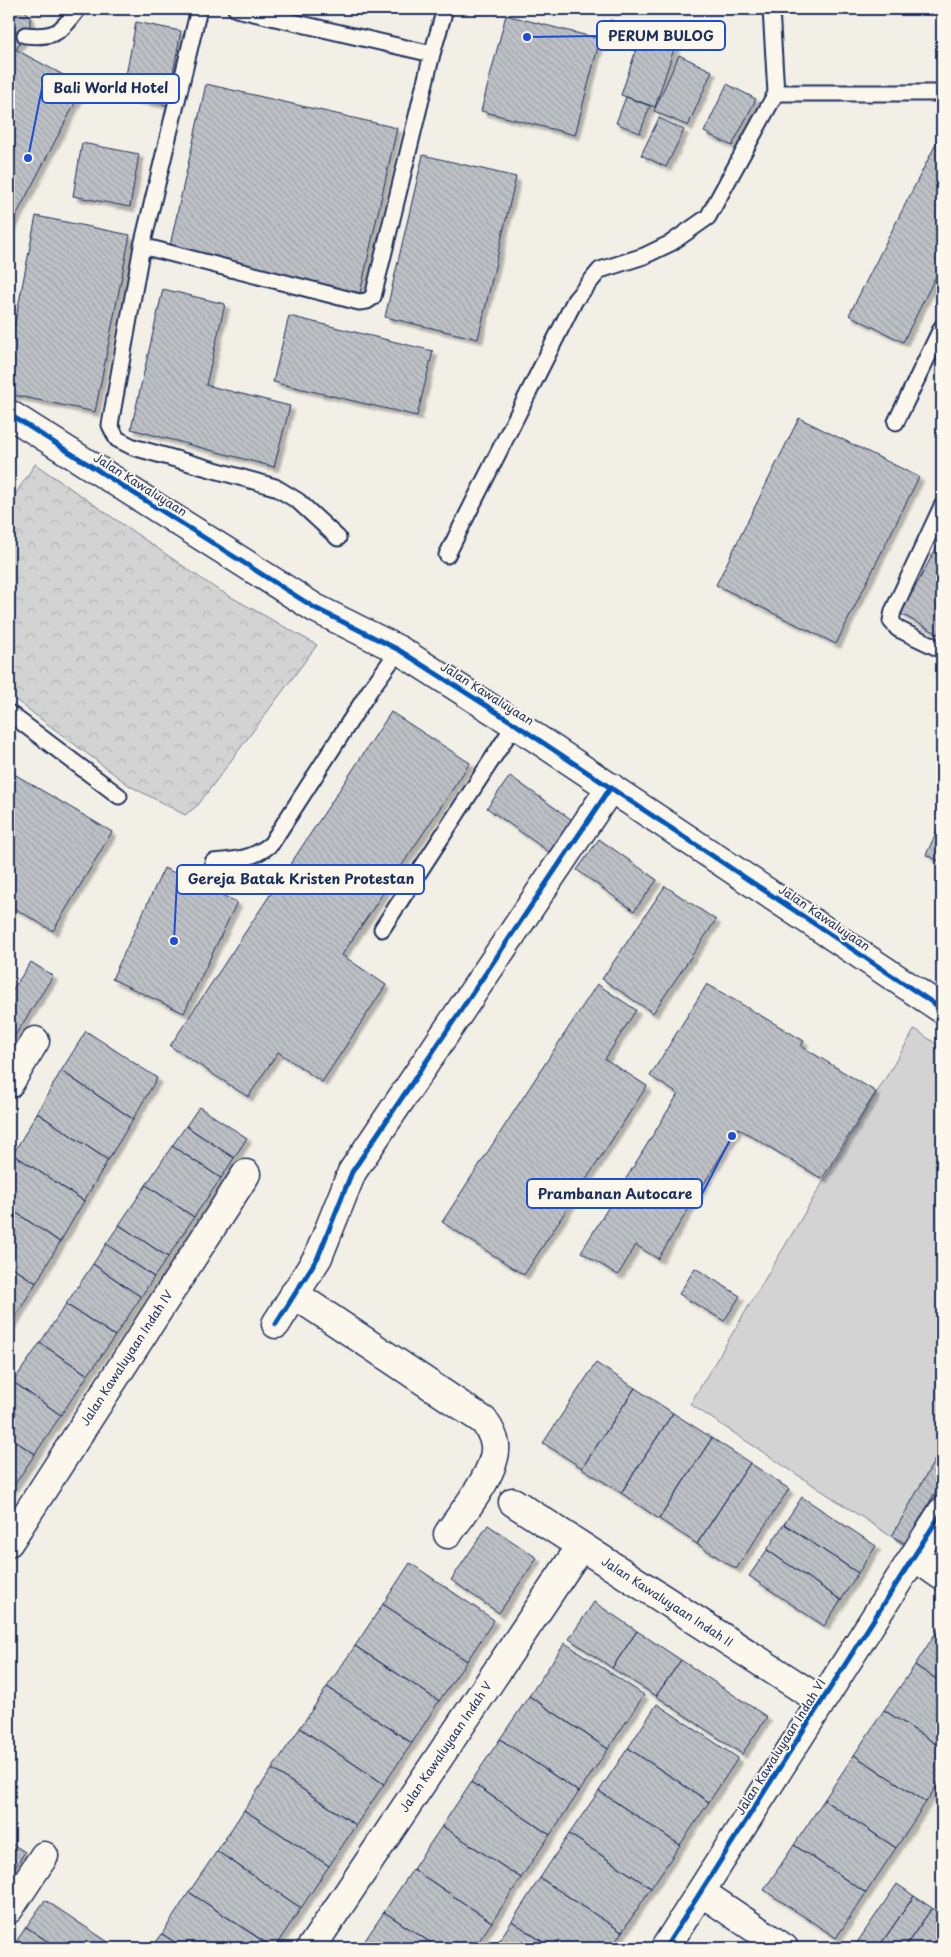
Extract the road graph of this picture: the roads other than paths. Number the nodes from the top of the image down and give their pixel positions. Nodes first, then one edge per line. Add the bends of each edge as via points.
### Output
1 (78, 9) edge
2 (199, 9) edge
3 (236, 9) edge
4 (445, 9) edge
5 (771, 9) edge
6 (25, 35) dead end
7 (432, 54) junction
8 (776, 93) junction
9 (942, 93) edge
10 (142, 246) junction
11 (942, 327) edge
12 (9, 414) edge
13 (896, 422) dead end
14 (942, 506) edge
15 (338, 538) dead end
16 (447, 555) dead end
17 (399, 650) junction
18 (942, 650) edge
19 (9, 713) edge
20 (515, 724) junction
21 (611, 787) junction
22 (118, 796) dead end
23 (213, 862) dead end
24 (382, 929) dead end
25 (942, 1009) edge
26 (35, 1041) dead end
27 (9, 1084) edge
28 (246, 1174) dead end
29 (294, 1294) junction
30 (276, 1324) dead end
31 (514, 1502) dead end
32 (942, 1512) edge
33 (448, 1534) dead end
34 (9, 1542) edge
35 (581, 1546) junction
36 (915, 1557) junction
37 (942, 1576) edge
38 (821, 1701) junction
39 (44, 1856) dead end
40 (701, 1892) junction
41 (9, 1909) edge
42 (311, 1948) edge
43 (665, 1948) edge
44 (784, 1948) edge

1 - 6 lane via 65,26 46,37
2 - 10 lane
3 - 7 lane
4 - 7 lane
5 - 8 lane
7 - 10 lane via 374,297 358,302
8 - 9 lane
8 - 16 lane via 708,217 671,243 644,256 600,270 575,300
10 - 15 lane via 110,425 117,438 132,447 275,486 298,500
11 - 13 lane
12 - 17 street, Jalan Kawaluyaan via 315,608
14 - 18 lane via 891,621 898,629
17 - 20 street, Jalan Kawaluyaan
17 - 23 lane via 271,844 246,859
19 - 22 lane
20 - 21 street, Jalan Kawaluyaan
20 - 24 lane
21 - 25 street, Jalan Kawaluyaan
21 - 29 street via 352,1172 318,1257
26 - 27 street
28 - 34 street, Jalan Kawaluyaan Indah IV
29 - 30 street
29 - 33 street via 484,1421 495,1445 492,1465
31 - 35 street, Jalan Kawaluyaan Indah II
32 - 36 street, Jalan Kawaluyaan Indah VI
35 - 38 street, Jalan Kawaluyaan Indah II
35 - 42 street, Jalan Kawaluyaan Indah V
36 - 37 street
36 - 38 street, Jalan Kawaluyaan Indah VI
38 - 40 street, Jalan Kawaluyaan Indah VI
39 - 41 street
40 - 43 street, Jalan Kawaluyaan Indah VI
40 - 44 street

